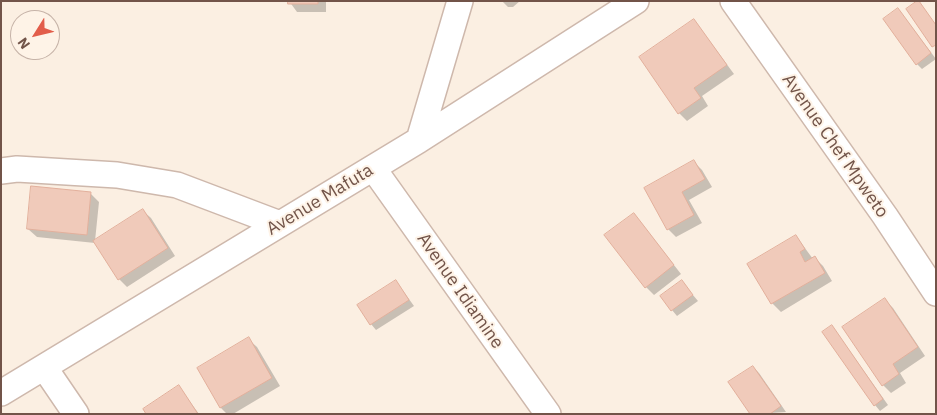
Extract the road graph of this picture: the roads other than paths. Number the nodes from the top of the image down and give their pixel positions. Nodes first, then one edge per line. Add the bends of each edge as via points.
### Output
1 (460, 1) edge
2 (636, 1) edge
3 (733, 1) edge
4 (419, 140) junction
5 (373, 168) junction
6 (1, 171) edge
7 (280, 224) junction
8 (936, 293) edge
9 (44, 367) junction
10 (1, 393) edge
11 (76, 414) edge
12 (548, 414) edge

1 - 4 street
2 - 4 street, Avenue Mafuta
3 - 8 street, Avenue Chef Mpweto
4 - 5 street, Avenue Mafuta
5 - 7 street, Avenue Mafuta
5 - 12 street, Avenue Idiamine
6 - 7 street via 17,169 117,175 177,185
7 - 9 street, Avenue Mafuta
9 - 10 street, Avenue Mafuta
9 - 11 street

